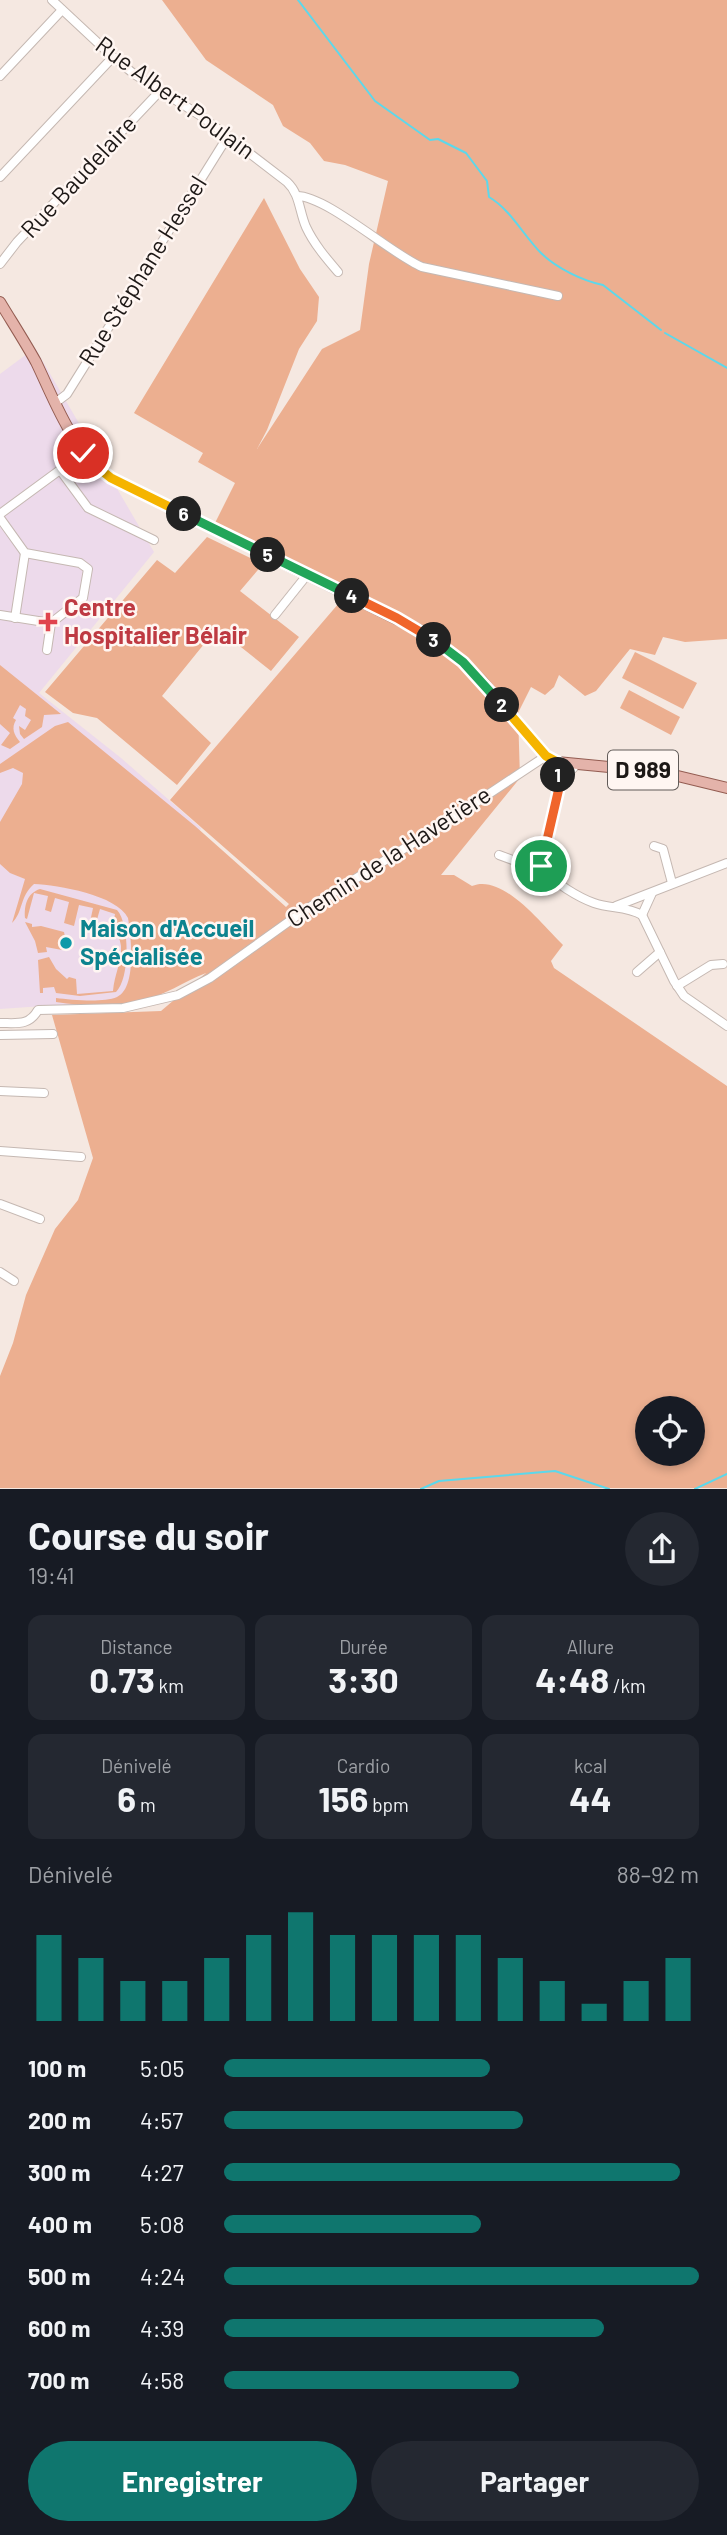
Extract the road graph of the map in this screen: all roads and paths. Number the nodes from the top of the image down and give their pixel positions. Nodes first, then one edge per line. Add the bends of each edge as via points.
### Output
1 (52, 0) edge
2 (62, 10) junction
3 (113, 57) junction
4 (0, 76) edge
5 (160, 91) junction
6 (228, 136) junction
7 (0, 177) edge
8 (297, 196) junction
9 (0, 264) edge
10 (338, 272) dead end
11 (558, 296) dead end
12 (0, 302) edge
13 (55, 403) junction
14 (83, 453) junction
15 (60, 470) junction
16 (0, 516) edge
17 (154, 540) dead end
18 (26, 553) junction
19 (307, 575) junction
20 (0, 615) edge
21 (275, 615) dead end
22 (15, 618) junction
23 (51, 623) junction
24 (47, 650) dead end
25 (546, 756) junction
26 (557, 762) junction
27 (577, 764) junction
28 (559, 788) junction
29 (727, 788) edge
30 (654, 846) dead end
31 (499, 855) dead end
32 (727, 863) edge
33 (541, 866) junction
34 (672, 883) junction
35 (652, 893) junction
36 (614, 907) junction
37 (642, 915) junction
38 (660, 952) junction
39 (723, 964) dead end
40 (637, 972) dead end
41 (677, 986) junction
42 (0, 1023) edge
43 (727, 1026) edge
44 (53, 1034) dead end
45 (0, 1035) edge
46 (0, 1091) edge
47 (44, 1093) dead end
48 (0, 1151) edge
49 (81, 1157) dead end
50 (0, 1204) edge
51 (40, 1219) dead end
52 (0, 1272) edge
53 (14, 1281) dead end

1 - 2 street, Rue Albert Poulain
2 - 3 street, Rue Albert Poulain
2 - 4 street
3 - 5 street, Rue Albert Poulain
3 - 7 street
5 - 6 street, Rue Albert Poulain
5 - 9 street, Rue Baudelaire
6 - 8 street, Rue Albert Poulain via 288,182
6 - 13 street, Rue Stéphane Hessel via 68,394
8 - 10 street via 311,238
8 - 11 street via 320,203 422,267
12 - 13 main road, D 989
13 - 14 main road, D 989
14 - 15 street
14 - 19 main road, D 989 via 111,478
15 - 16 street
15 - 17 street via 88,508
16 - 18 street
18 - 22 street
18 - 23 street via 80,563 88,569 83,598
19 - 21 street
19 - 25 main road, D 989 via 433,639 481,680
20 - 22 street
22 - 23 street
23 - 24 street
25 - 26 main road, D 989
25 - 42 street, Chemin de la Havetière via 178,995 123,1007 38,1010 33,1020 25,1023
26 - 27 main road, D 989
26 - 28 street
27 - 28 street
27 - 29 main road, D 989 via 662,772
28 - 33 street
30 - 34 street via 663,849
31 - 33 street
32 - 34 street
33 - 36 street via 551,878 594,903
34 - 35 street
35 - 36 street
35 - 37 street
36 - 37 street
37 - 38 street
38 - 40 street
38 - 41 street
39 - 41 street via 711,965
41 - 43 street
44 - 45 street
46 - 47 street
48 - 49 street
50 - 51 street
52 - 53 street

